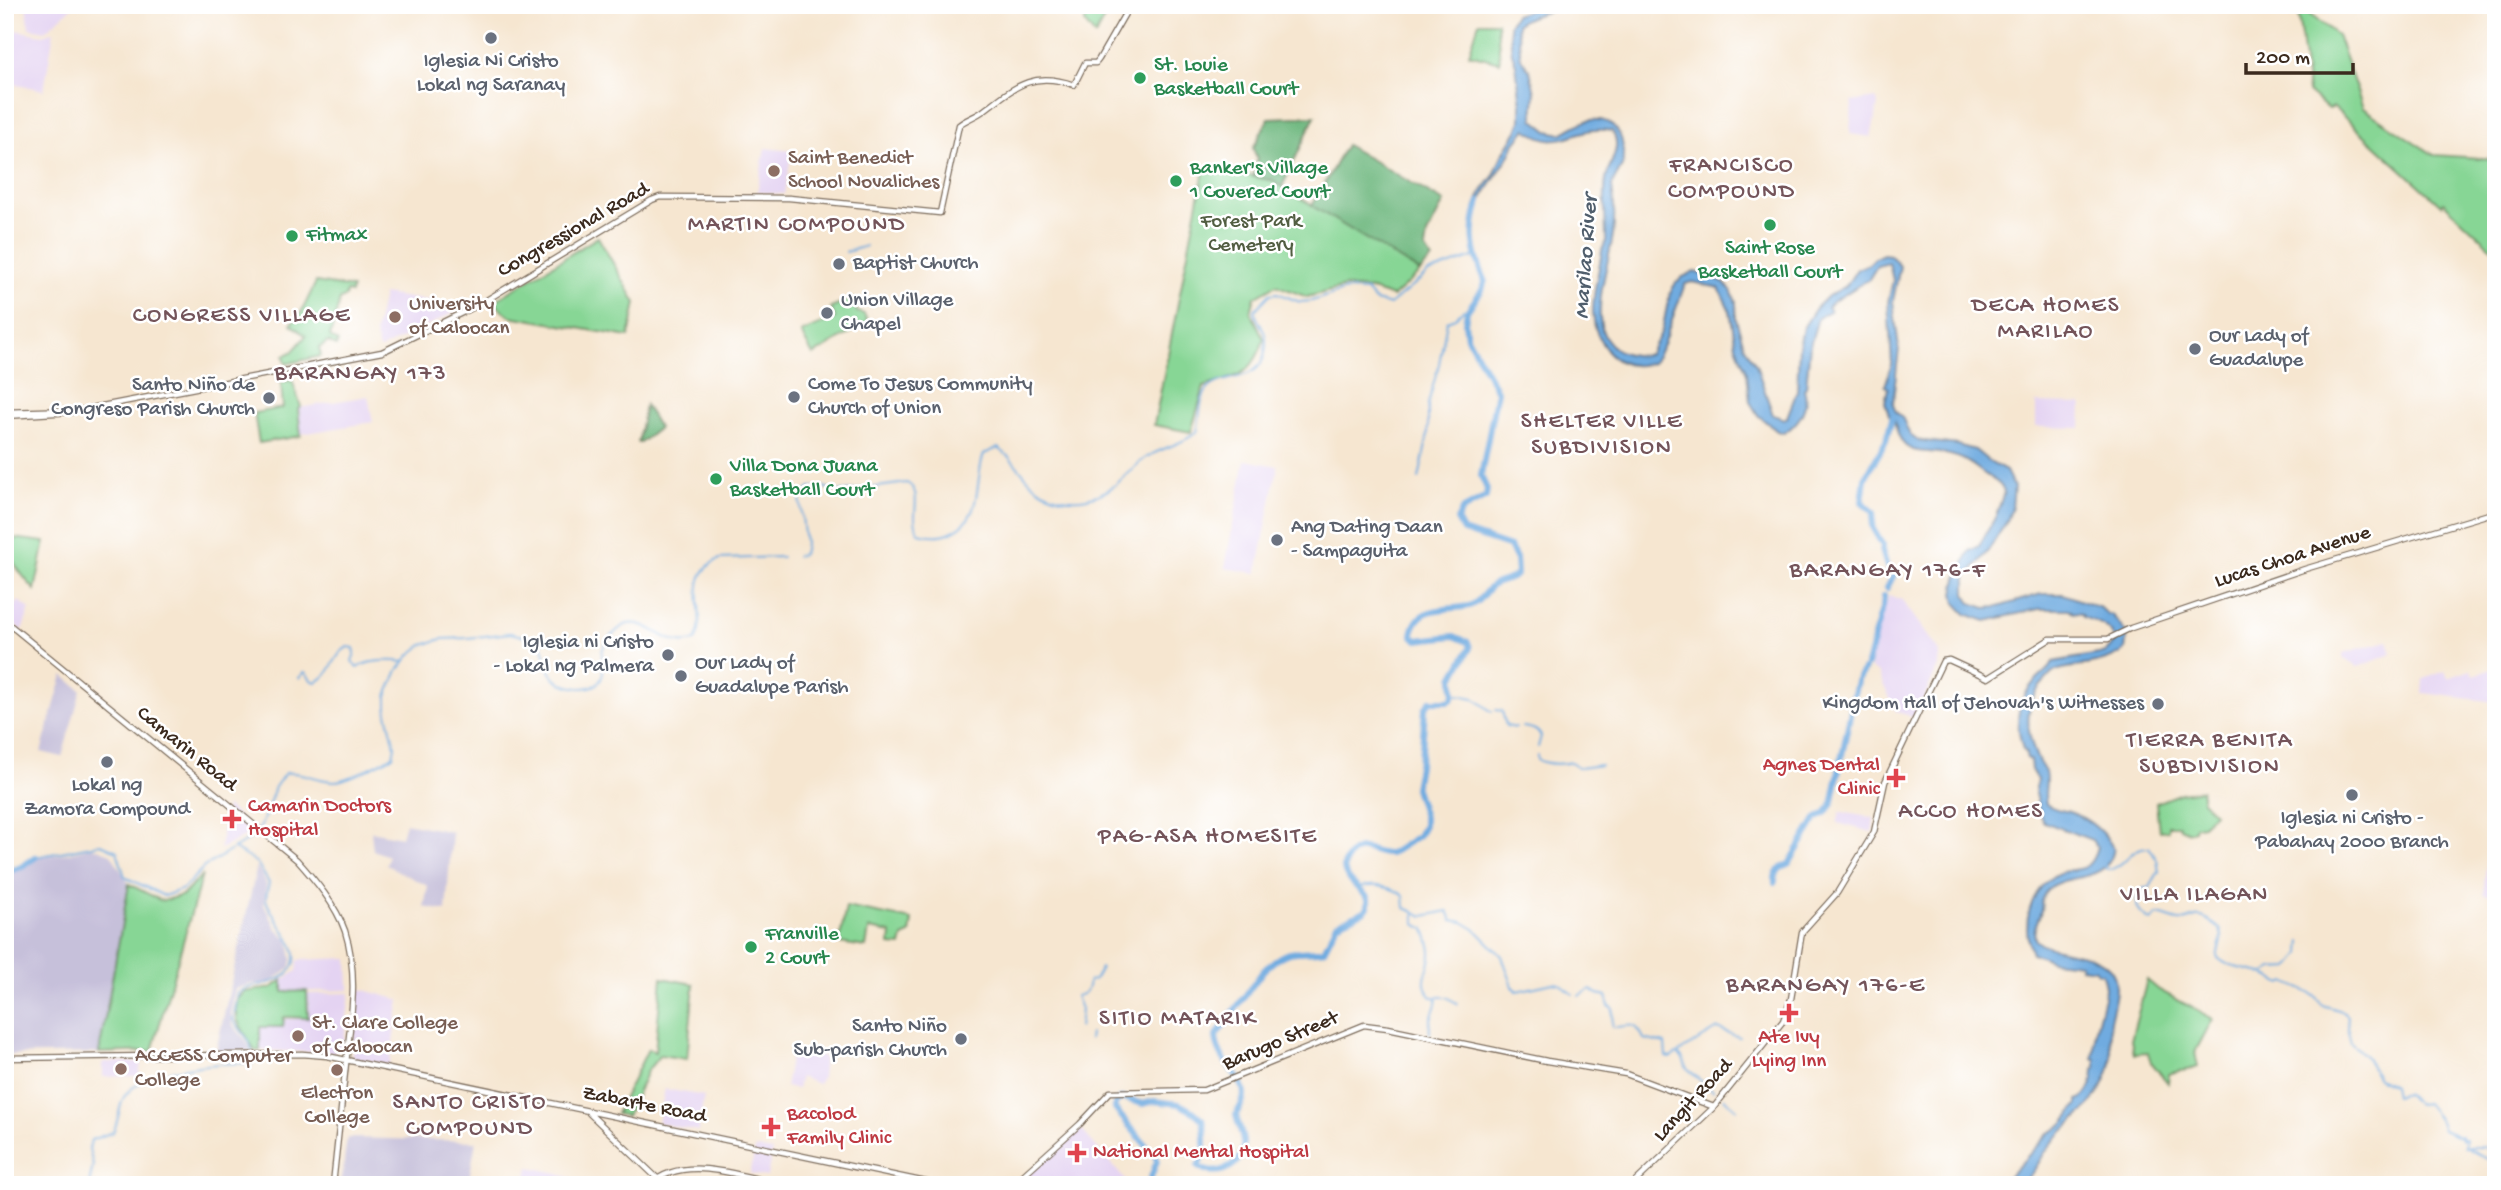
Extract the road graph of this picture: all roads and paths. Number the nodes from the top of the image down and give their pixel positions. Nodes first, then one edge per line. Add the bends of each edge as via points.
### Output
1 (1130, 5) edge
2 (5, 414) edge
3 (2496, 512) edge
4 (5, 621) edge
5 (1945, 660) joint
6 (5, 1058) edge
7 (347, 1060) junction
8 (1714, 1108) junction
9 (589, 1113) junction
10 (657, 1178) junction
11 (333, 1185) edge
12 (650, 1185) edge
13 (783, 1185) edge
14 (940, 1185) edge
15 (1012, 1185) edge
16 (1632, 1185) edge

1 - 2 main road, Congressional Road via 1099,59 1085,63 1073,85 1051,80 1021,85 959,125 940,213 789,198 660,197 480,304 382,352 75,410
3 - 5 main road, Lucas Choa Avenue via 2305,569 2113,637 2050,639 1988,678
4 - 7 main road, Camarin Road via 304,868 337,914 351,954 354,1011
5 - 8 main road, Langit Road via 1885,782 1874,832 1837,894 1802,932 1783,1021
6 - 7 main road, Zabarte Road via 302,1054
7 - 9 main road, Zabarte Road
7 - 11 main road, Camarin Road
8 - 15 main road, Barugo Street via 1626,1074 1364,1025 1202,1090 1110,1092
8 - 16 main road, Langit Road
9 - 10 main road
9 - 14 main road, Zabarte Road
10 - 12 main road
10 - 13 main road via 681,1168 701,1168

